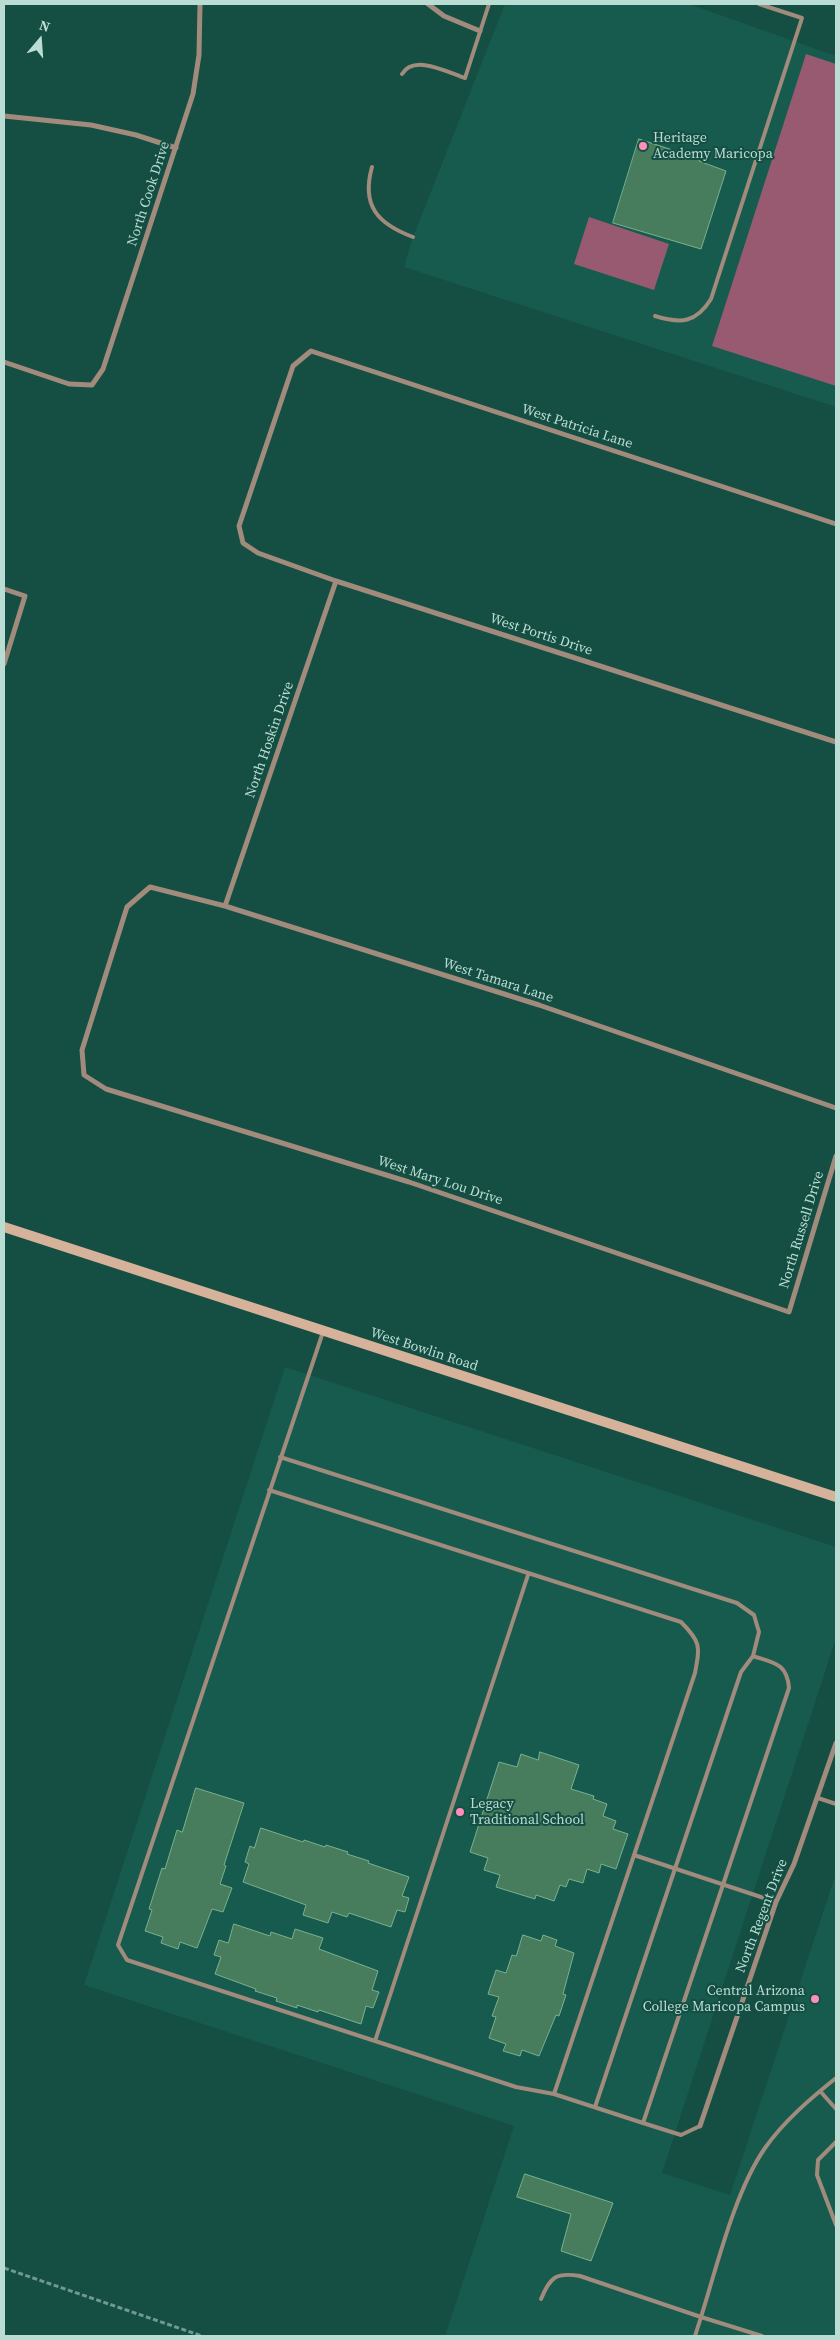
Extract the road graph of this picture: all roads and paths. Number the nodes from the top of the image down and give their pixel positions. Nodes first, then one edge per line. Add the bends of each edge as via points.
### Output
1 (200, 4) edge
2 (428, 4) edge
3 (489, 4) edge
4 (759, 4) edge
5 (480, 31) junction
6 (402, 74) dead end
7 (4, 116) edge
8 (176, 148) junction
9 (372, 167) dead end
10 (413, 237) dead end
11 (655, 316) dead end
12 (4, 362) edge
13 (836, 524) edge
14 (243, 542) joint
15 (336, 581) junction
16 (4, 589) edge
17 (4, 664) edge
18 (836, 742) edge
19 (226, 906) junction
20 (84, 1075) joint
21 (836, 1108) edge
22 (836, 1156) edge
23 (4, 1227) edge
24 (789, 1312) joint
25 (323, 1332) junction
26 (280, 1457) junction
27 (269, 1490) junction
28 (836, 1497) edge
29 (528, 1574) junction
30 (753, 1656) junction
31 (836, 1743) edge
32 (818, 1798) junction
33 (836, 1804) edge
34 (634, 1855) junction
35 (676, 1870) junction
36 (723, 1884) junction
37 (776, 1902) junction
38 (375, 2041) junction
39 (836, 2078) edge
40 (820, 2091) junction
41 (554, 2094) junction
42 (595, 2108) junction
43 (836, 2109) edge
44 (643, 2123) junction
45 (700, 2126) joint
46 (836, 2142) edge
47 (836, 2225) edge
48 (4, 2268) edge
49 (541, 2299) dead end
50 (701, 2317) junction
51 (202, 2336) edge
52 (695, 2336) edge
53 (762, 2336) edge

1 - 8 street, North Cook Drive via 199,55 193,94
2 - 5 street via 444,16
3 - 5 lane
4 - 11 lane via 802,18 711,299 705,309 681,321
5 - 6 lane via 465,78 415,63 406,67
7 - 8 street via 91,125
8 - 12 street, North Cook Drive via 104,368 92,384 69,384
9 - 10 lane via 368,191 377,216 386,225
13 - 14 street, West Patricia Lane via 311,351 293,366 239,526
14 - 15 street, West Portis Drive via 258,553
15 - 18 street, West Portis Drive
15 - 19 street, North Hoskin Drive
16 - 17 street via 26,596
19 - 20 street, West Tamara Lane via 150,887 127,907 82,1050
19 - 21 street, West Tamara Lane via 539,1005
20 - 24 street, West Mary Lou Drive via 106,1089 409,1182
22 - 24 street, North Russell Drive
23 - 25 street, West Bowlin Road
25 - 26 lane
25 - 28 street, West Bowlin Road
26 - 27 lane
26 - 30 lane via 737,1603 754,1615 760,1632
27 - 29 lane
27 - 38 lane via 118,1945 127,1960
29 - 34 lane via 681,1622 695,1636 699,1652 695,1673
29 - 38 lane
30 - 35 lane via 741,1672
30 - 36 lane via 778,1664 788,1674 789,1688
31 - 32 street, North Regent Drive
32 - 33 lane
32 - 37 street, North Regent Drive
34 - 35 lane
34 - 41 lane
35 - 36 lane
35 - 42 lane
36 - 37 lane
36 - 44 lane
37 - 45 street, North Regent Drive
38 - 41 lane via 516,2087
39 - 40 lane
40 - 43 lane
40 - 50 lane via 765,2148 747,2180
41 - 42 lane
42 - 44 lane
44 - 45 lane via 681,2135
46 - 47 lane via 818,2160 817,2175
48 - 51 path
49 - 50 lane via 554,2277 567,2274
50 - 52 lane
50 - 53 lane

